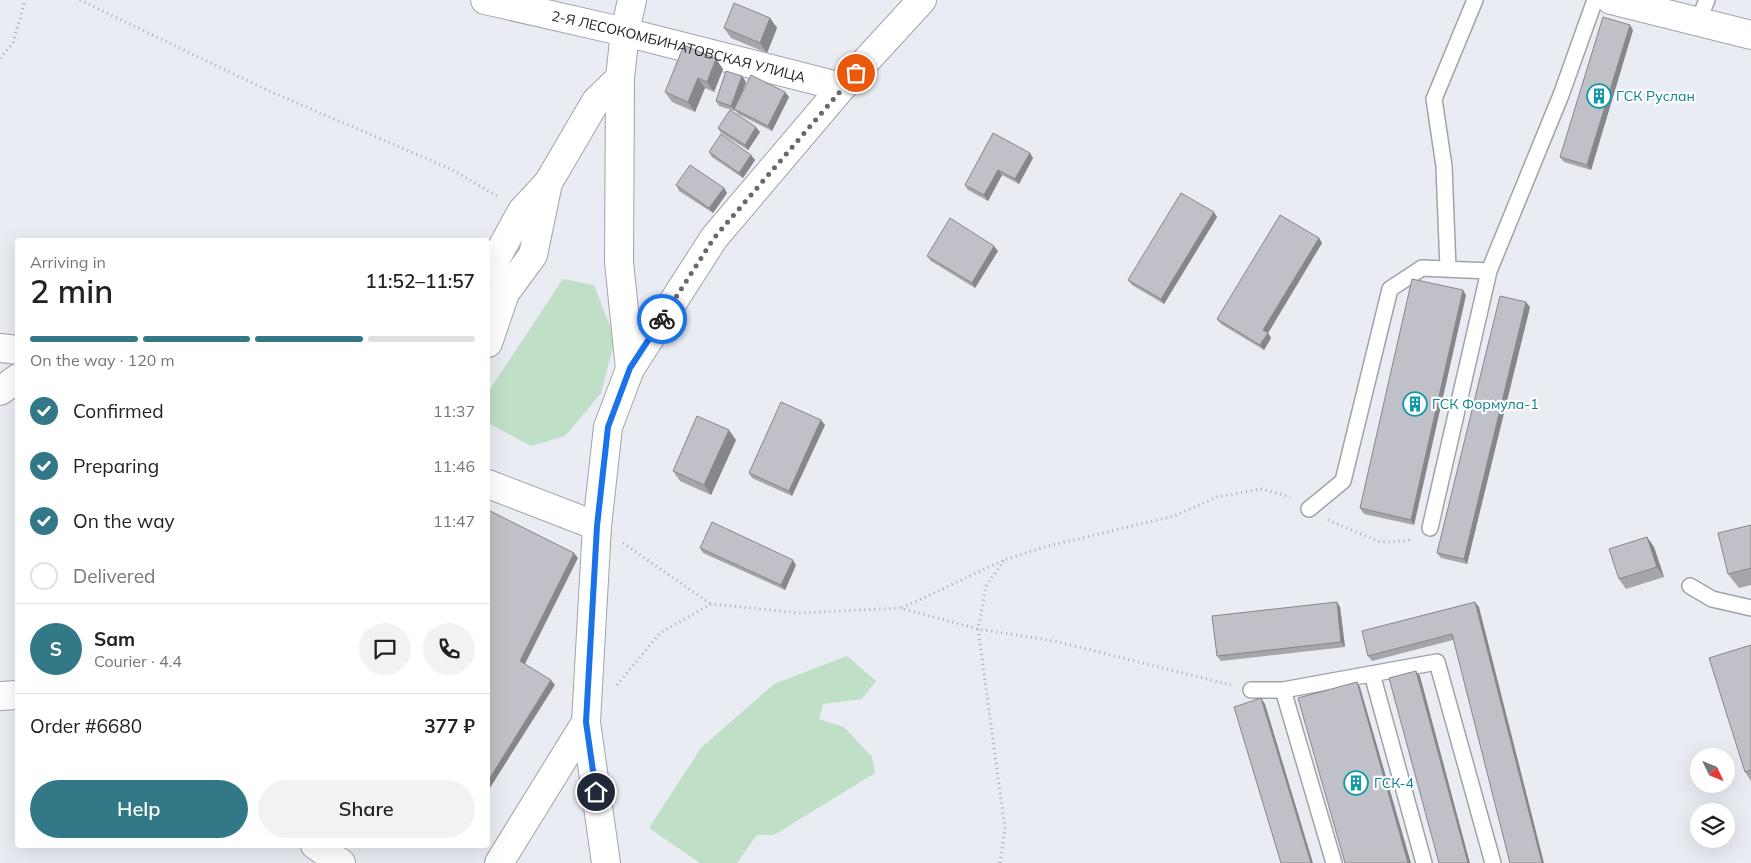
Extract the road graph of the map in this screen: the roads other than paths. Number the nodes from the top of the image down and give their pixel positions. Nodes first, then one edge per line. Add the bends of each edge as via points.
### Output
1 (485, 0) edge
2 (632, 0) edge
3 (922, 0) edge
4 (1475, 0) edge
5 (1595, 0) edge
6 (1611, 0) edge
7 (1702, 10) edge
8 (625, 32) junction
9 (1751, 35) edge
10 (620, 78) junction
11 (842, 88) junction
12 (548, 183) junction
13 (490, 269) edge
14 (1448, 270) junction
15 (1489, 271) junction
16 (496, 300) edge
17 (490, 332) edge
18 (0, 348) edge
19 (15, 350) edge
20 (630, 368) junction
21 (15, 380) edge
22 (0, 391) edge
23 (490, 485) edge
24 (1309, 509) road end
25 (597, 526) junction
26 (1430, 528) road end
27 (1690, 586) dead end
28 (1751, 608) edge
29 (1372, 674) junction
30 (1251, 690) road end
31 (1283, 690) junction
32 (15, 695) edge
33 (0, 696) edge
34 (586, 722) junction
35 (319, 848) edge
36 (341, 863) edge
37 (499, 863) edge
38 (606, 863) edge
39 (1334, 863) edge
40 (1424, 863) edge
41 (1493, 863) edge

1 - 8 street, 2-Я ЛЕСОКОМБИНАТОВСКАЯ УЛИЦА
2 - 8 street
3 - 11 street
4 - 14 lane via 1434,99 1444,166
5 - 15 lane via 1561,95
6 - 7 street
7 - 9 street
8 - 10 street
8 - 11 street, 2-Я ЛЕСОКОМБИНАТОВСКАЯ УЛИЦА
10 - 12 street via 596,101
10 - 20 street via 619,262
11 - 20 street via 714,238
12 - 13 street via 522,211
12 - 16 street via 533,255
14 - 15 lane
14 - 24 lane via 1422,268 1390,289 1342,481
15 - 26 lane
16 - 17 street
18 - 19 street
20 - 25 street via 608,427
21 - 22 street
23 - 25 street
25 - 34 street
27 - 28 lane via 1712,599
29 - 31 lane
29 - 40 lane
29 - 41 lane via 1437,662
30 - 31 lane
31 - 39 lane
32 - 33 street
34 - 37 street
34 - 38 street
35 - 36 street

